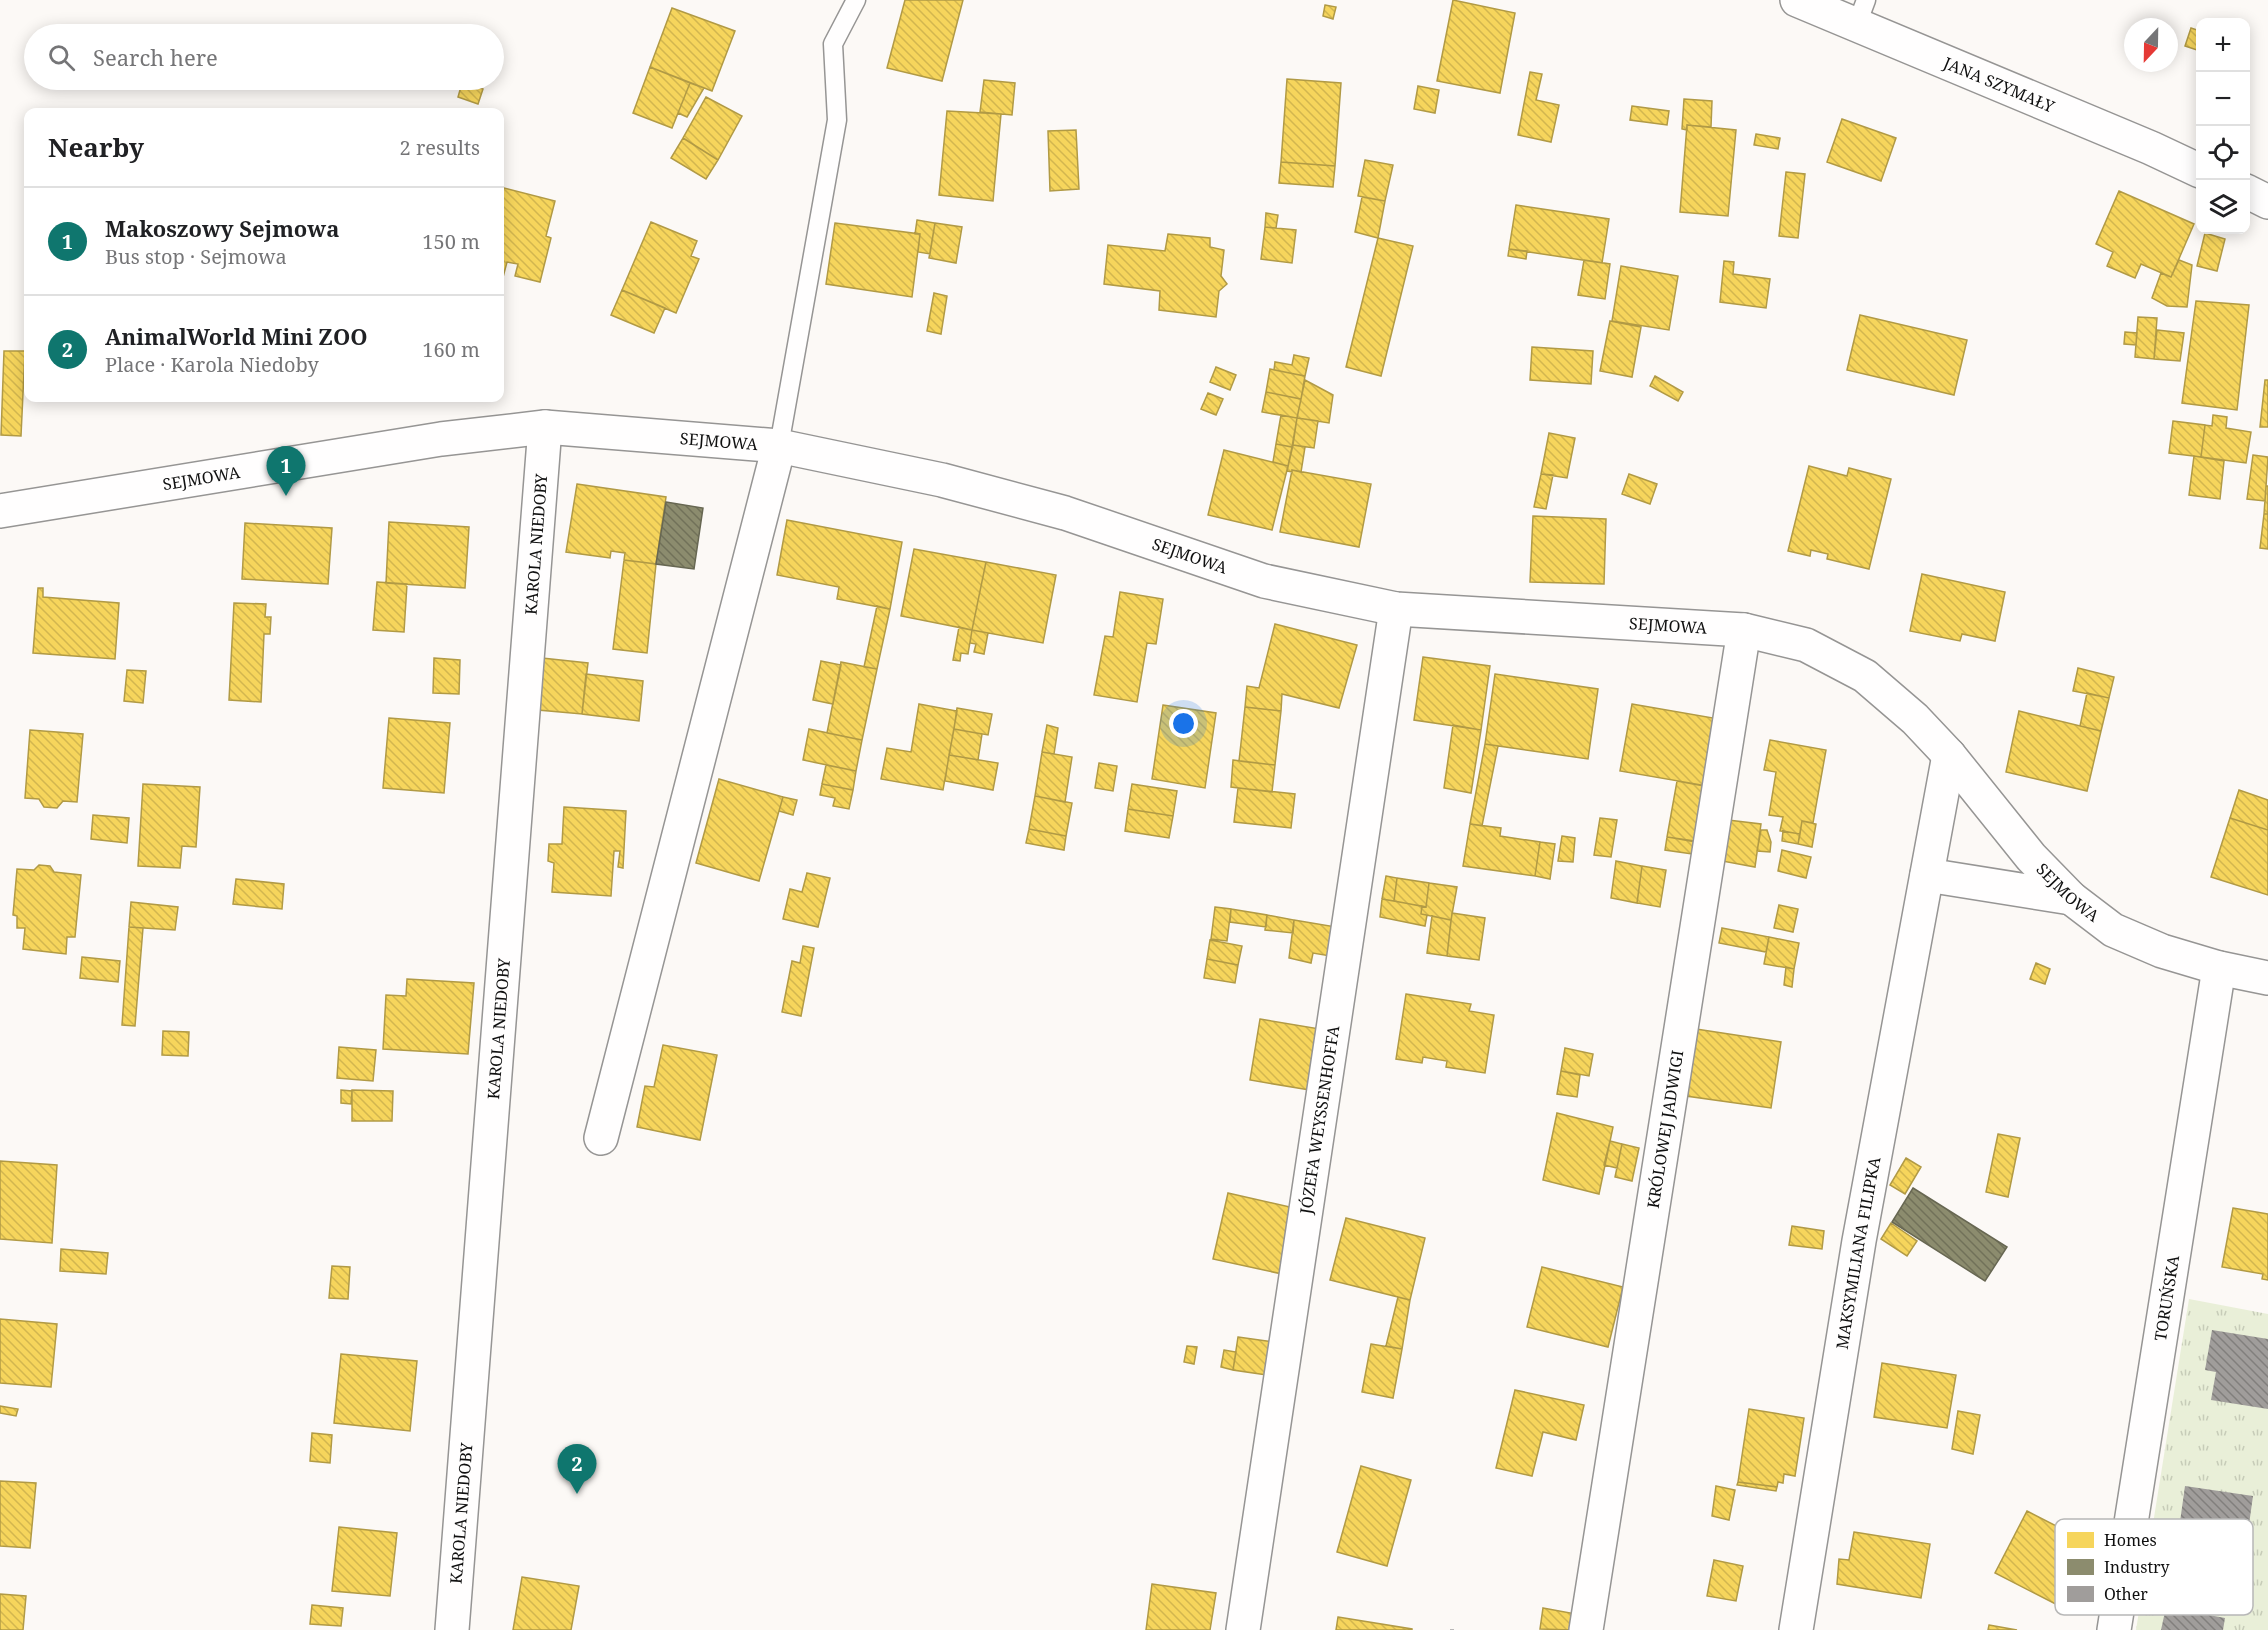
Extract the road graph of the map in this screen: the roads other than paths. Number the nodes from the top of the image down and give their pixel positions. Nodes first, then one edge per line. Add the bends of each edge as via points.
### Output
1 (856, 0) edge
2 (1797, 0) edge
3 (1862, 12) edge
4 (2196, 169) edge
5 (2250, 193) edge
6 (2268, 202) edge
7 (545, 427) junction
8 (779, 447) junction
9 (0, 511) edge
10 (1396, 609) junction
11 (1744, 630) junction
12 (1949, 755) junction
13 (1927, 875) junction
14 (2071, 898) junction
15 (2219, 968) junction
16 (2268, 978) edge
17 (601, 1138) dead end
18 (2132, 1519) edge
19 (2116, 1615) edge
20 (452, 1630) edge
21 (1243, 1630) edge
22 (1586, 1630) edge
23 (1796, 1630) edge
24 (2114, 1630) edge

1 - 8 lane via 833,44 837,120
2 - 3 street, JANA SZYMAŁY
3 - 4 street, JANA SZYMAŁY
5 - 6 street
7 - 8 street, SEJMOWA
7 - 9 street, SEJMOWA via 441,439
7 - 20 street, KAROLA NIEDOBY
8 - 10 street, SEJMOWA via 942,480 1065,513 1264,581
8 - 17 street
10 - 11 street, SEJMOWA
10 - 21 street, JÓZEFA WEYSSENHOFFA
11 - 12 street, SEJMOWA via 1806,645 1864,676 1916,719
11 - 22 street, KRÓLOWEJ JADWIGI
12 - 13 street, MAKSYMILIANA FILIPKA
12 - 14 street, SEJMOWA via 2031,857
13 - 14 street
13 - 23 street, MAKSYMILIANA FILIPKA via 1860,1241
14 - 15 street, SEJMOWA via 2114,930 2162,951
15 - 16 street, SEJMOWA
15 - 18 street, TORUŃSKA
19 - 24 street, TORUŃSKA

